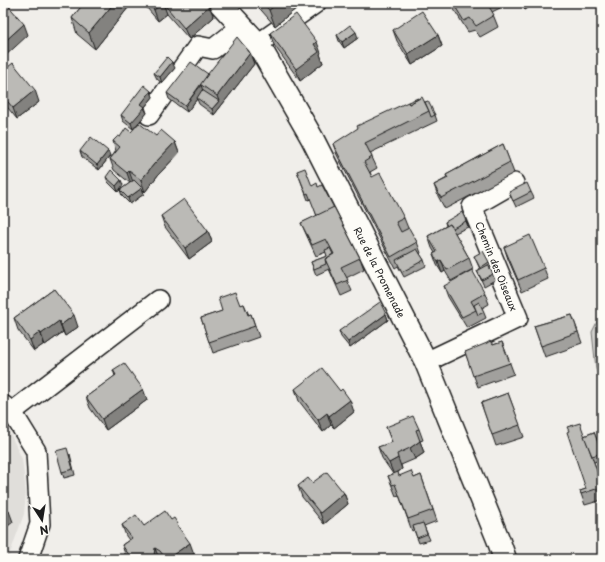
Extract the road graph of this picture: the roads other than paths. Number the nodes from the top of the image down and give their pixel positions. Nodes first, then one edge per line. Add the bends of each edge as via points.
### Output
1 (220, 3) edge
2 (316, 3) edge
3 (242, 26) junction
4 (258, 44) junction
5 (149, 115) dead end
6 (514, 183) dead end
7 (158, 300) dead end
8 (426, 362) junction
9 (7, 408) edge
10 (28, 559) edge
11 (505, 559) edge

1 - 3 street, Rue de la Promenade
2 - 4 street
3 - 4 street, Rue de la Promenade
3 - 5 street via 213,49 198,46
4 - 8 street, Rue de la Promenade via 312,138
6 - 8 street, Chemin des Oiseaux via 472,207 518,318
7 - 9 street
8 - 11 street, Rue de la Promenade
9 - 10 street via 36,451 40,524

